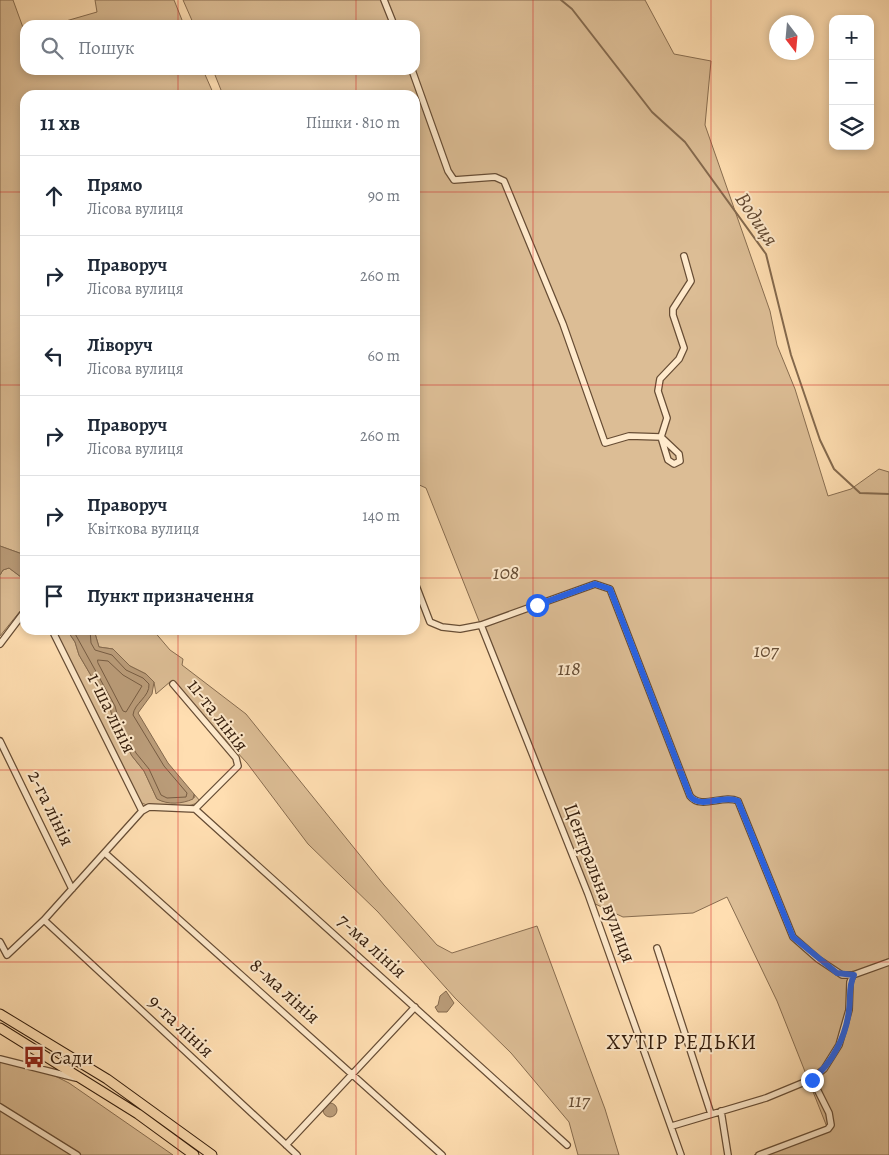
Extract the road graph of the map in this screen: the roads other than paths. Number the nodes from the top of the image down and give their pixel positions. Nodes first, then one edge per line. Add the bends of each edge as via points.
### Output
1 (384, 0) edge
2 (392, 20) edge
3 (414, 75) edge
4 (419, 90) edge
5 (420, 92) edge
6 (684, 256) dead end
7 (420, 596) edge
8 (20, 617) edge
9 (481, 624) junction
10 (54, 635) edge
11 (0, 644) edge
12 (173, 684) dead end
13 (0, 741) edge
14 (195, 809) junction
15 (142, 811) junction
16 (105, 853) junction
17 (72, 889) junction
18 (44, 920) junction
19 (0, 942) edge
20 (657, 948) dead end
21 (889, 962) edge
22 (854, 975) junction
23 (415, 1006) junction
24 (0, 1014) edge
25 (0, 1028) edge
26 (0, 1060) edge
27 (353, 1073) junction
28 (812, 1080) junction
29 (86, 1081) junction
30 (0, 1107) edge
31 (721, 1111) junction
32 (711, 1114) junction
33 (672, 1126) junction
34 (286, 1145) junction
35 (567, 1146) dead end
36 (77, 1155) edge
37 (194, 1155) edge
38 (212, 1155) edge
39 (297, 1155) edge
40 (442, 1155) edge
41 (681, 1155) edge
42 (728, 1155) edge
43 (759, 1155) edge

1 - 2 street
3 - 4 street
5 - 6 street via 454,180 495,177 504,181 563,324 605,443 629,436 661,437 667,418 658,391 660,379 679,360 684,348 672,315 690,281
7 - 9 street via 430,622 460,629
8 - 11 street
9 - 22 street via 595,584 610,589 692,800 703,802 730,798 738,801 793,937 837,973
9 - 33 street, Центральна вулиця via 588,894
10 - 15 street, 1-ша лінія
12 - 14 street, 11-та лінія via 236,758 238,766
13 - 17 street, 2-га лінія
14 - 15 street via 149,807
14 - 23 street, 7-ма лінія
15 - 16 street
16 - 17 street
16 - 27 street, 8-ма лінія
17 - 18 street
18 - 19 street via 7,955
18 - 34 street, 9-та лінія
20 - 32 street
21 - 22 street
22 - 28 street via 850,982 850,1010 839,1045 824,1070
23 - 27 street
23 - 35 street, 7-ма лінія
24 - 38 main road via 107,1079
25 - 29 main road
26 - 29 street
27 - 34 street
27 - 40 street, 8-ма лінія
28 - 31 street
28 - 43 street via 828,1113 831,1124 828,1130
29 - 37 main road
30 - 36 street
31 - 32 street
31 - 42 street
32 - 33 street
33 - 41 street, Центральна вулиця
34 - 39 street, 9-та лінія

